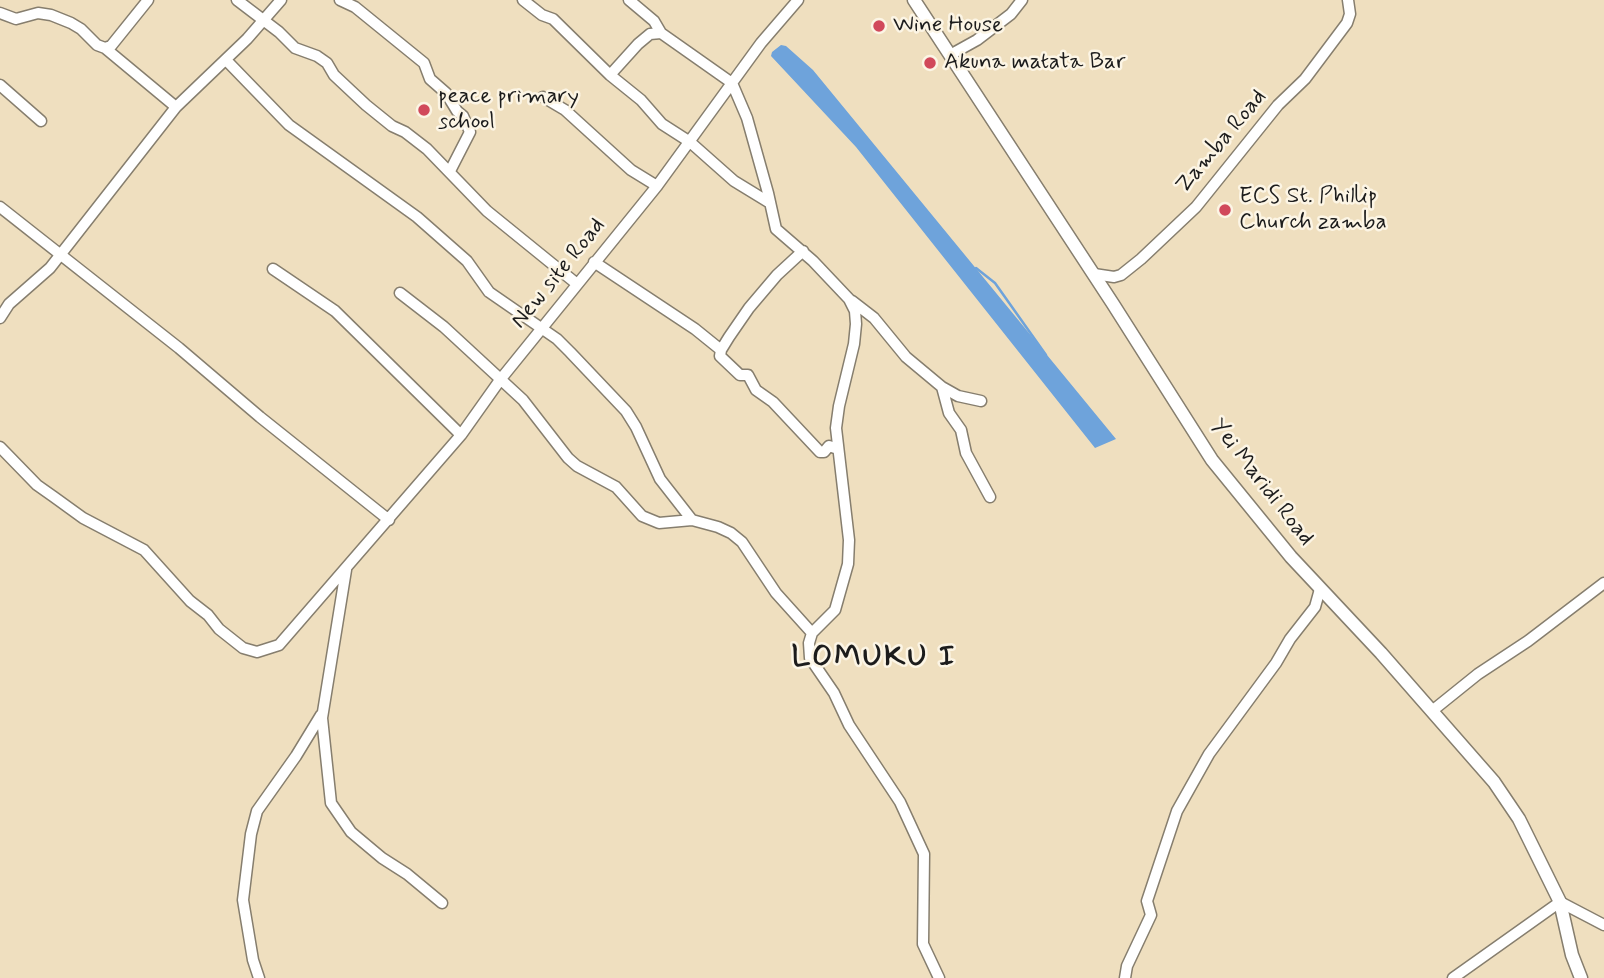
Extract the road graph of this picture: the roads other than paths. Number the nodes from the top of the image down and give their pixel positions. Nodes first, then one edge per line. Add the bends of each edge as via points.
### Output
1 (148, 0) edge
2 (237, 0) edge
3 (281, 0) edge
4 (341, 0) edge
5 (523, 0) edge
6 (629, 0) edge
7 (798, 0) edge
8 (914, 0) edge
9 (1022, 0) edge
10 (1348, 0) edge
11 (0, 13) edge
12 (263, 19) junction
13 (661, 33) junction
14 (105, 48) junction
15 (950, 55) junction
16 (226, 60) junction
17 (610, 75) junction
18 (732, 83) junction
19 (0, 85) edge
20 (543, 97) dead end
21 (176, 107) junction
22 (41, 121) dead end
23 (690, 142) junction
24 (450, 171) junction
25 (657, 186) junction
26 (770, 203) junction
27 (0, 207) edge
28 (803, 251) junction
29 (60, 253) junction
30 (594, 262) junction
31 (273, 269) dead end
32 (1094, 274) junction
33 (577, 284) junction
34 (400, 293) dead end
35 (849, 299) junction
36 (0, 318) edge
37 (541, 328) junction
38 (721, 351) junction
39 (500, 380) junction
40 (942, 387) junction
41 (981, 401) dead end
42 (461, 435) junction
43 (0, 447) edge
44 (838, 449) junction
45 (989, 497) dead end
46 (389, 520) junction
47 (692, 520) junction
48 (346, 570) junction
49 (1604, 583) edge
50 (1320, 589) junction
51 (812, 633) junction
52 (1432, 711) junction
53 (323, 713) junction
54 (1560, 902) junction
55 (442, 904) dead end
56 (1604, 925) edge
57 (259, 978) edge
58 (939, 978) edge
59 (1125, 978) edge
60 (1452, 978) edge
61 (1581, 978) edge

1 - 14 street
2 - 12 street
3 - 12 street
4 - 24 street via 424,63 430,79 463,116 470,132
5 - 17 street via 553,19
6 - 13 street
7 - 18 street, New site Road
8 - 15 main road, Yei Maridi Road
9 - 15 street via 977,40
10 - 32 street, Zamba Road via 1347,23 1196,207 1121,275
11 - 14 street via 16,19 51,15 81,29
12 - 16 street
12 - 24 street via 295,48 327,63 366,105
13 - 17 street via 650,34
13 - 18 street
14 - 21 street
15 - 32 main road, Yei Maridi Road
16 - 21 street
16 - 37 street via 289,125 418,217 467,261 489,292
17 - 23 street via 662,124
18 - 23 street, New site Road
18 - 26 street via 747,118
19 - 22 street
20 - 25 street
21 - 29 street
23 - 25 street, New site Road
23 - 26 street via 734,181
24 - 33 street via 487,211
25 - 30 street, New site Road
26 - 28 street via 776,229
27 - 29 street
28 - 35 street
28 - 38 street via 748,308
29 - 36 street
29 - 46 street
30 - 33 street, New site Road
30 - 38 street via 695,328
31 - 42 street via 335,312
32 - 50 main road, Yei Maridi Road via 1212,460
33 - 37 street, New site Road
34 - 39 street
35 - 40 street
35 - 44 street via 856,324 839,406
37 - 39 street, New site Road
37 - 47 street via 626,411 660,479
38 - 44 street via 723,359 740,376 748,375 756,390 820,452 829,446
39 - 42 street, New site Road
39 - 47 street via 534,412 568,458 616,487 642,516 659,523
40 - 41 street
40 - 45 street via 966,453
42 - 46 street, New site Road
43 - 48 street, New site Road via 37,485 69,508 144,550 190,601 243,648 257,652 279,645
44 - 51 street via 848,564 835,610
46 - 48 street, New site Road
47 - 51 street via 718,527 742,542 776,593
48 - 53 street
49 - 52 street
50 - 52 main road, Yei Maridi Road
50 - 59 street via 1315,607 1209,754 1177,811 1147,901 1151,915
51 - 58 street via 809,650 813,665 835,693 849,726 900,802 924,854 923,944
52 - 54 main road, Yei Maridi Road via 1519,818
53 - 55 street via 331,803 351,832
53 - 57 street via 257,811 251,834 243,900
54 - 56 street
54 - 60 street
54 - 61 main road, Yei Maridi Road

